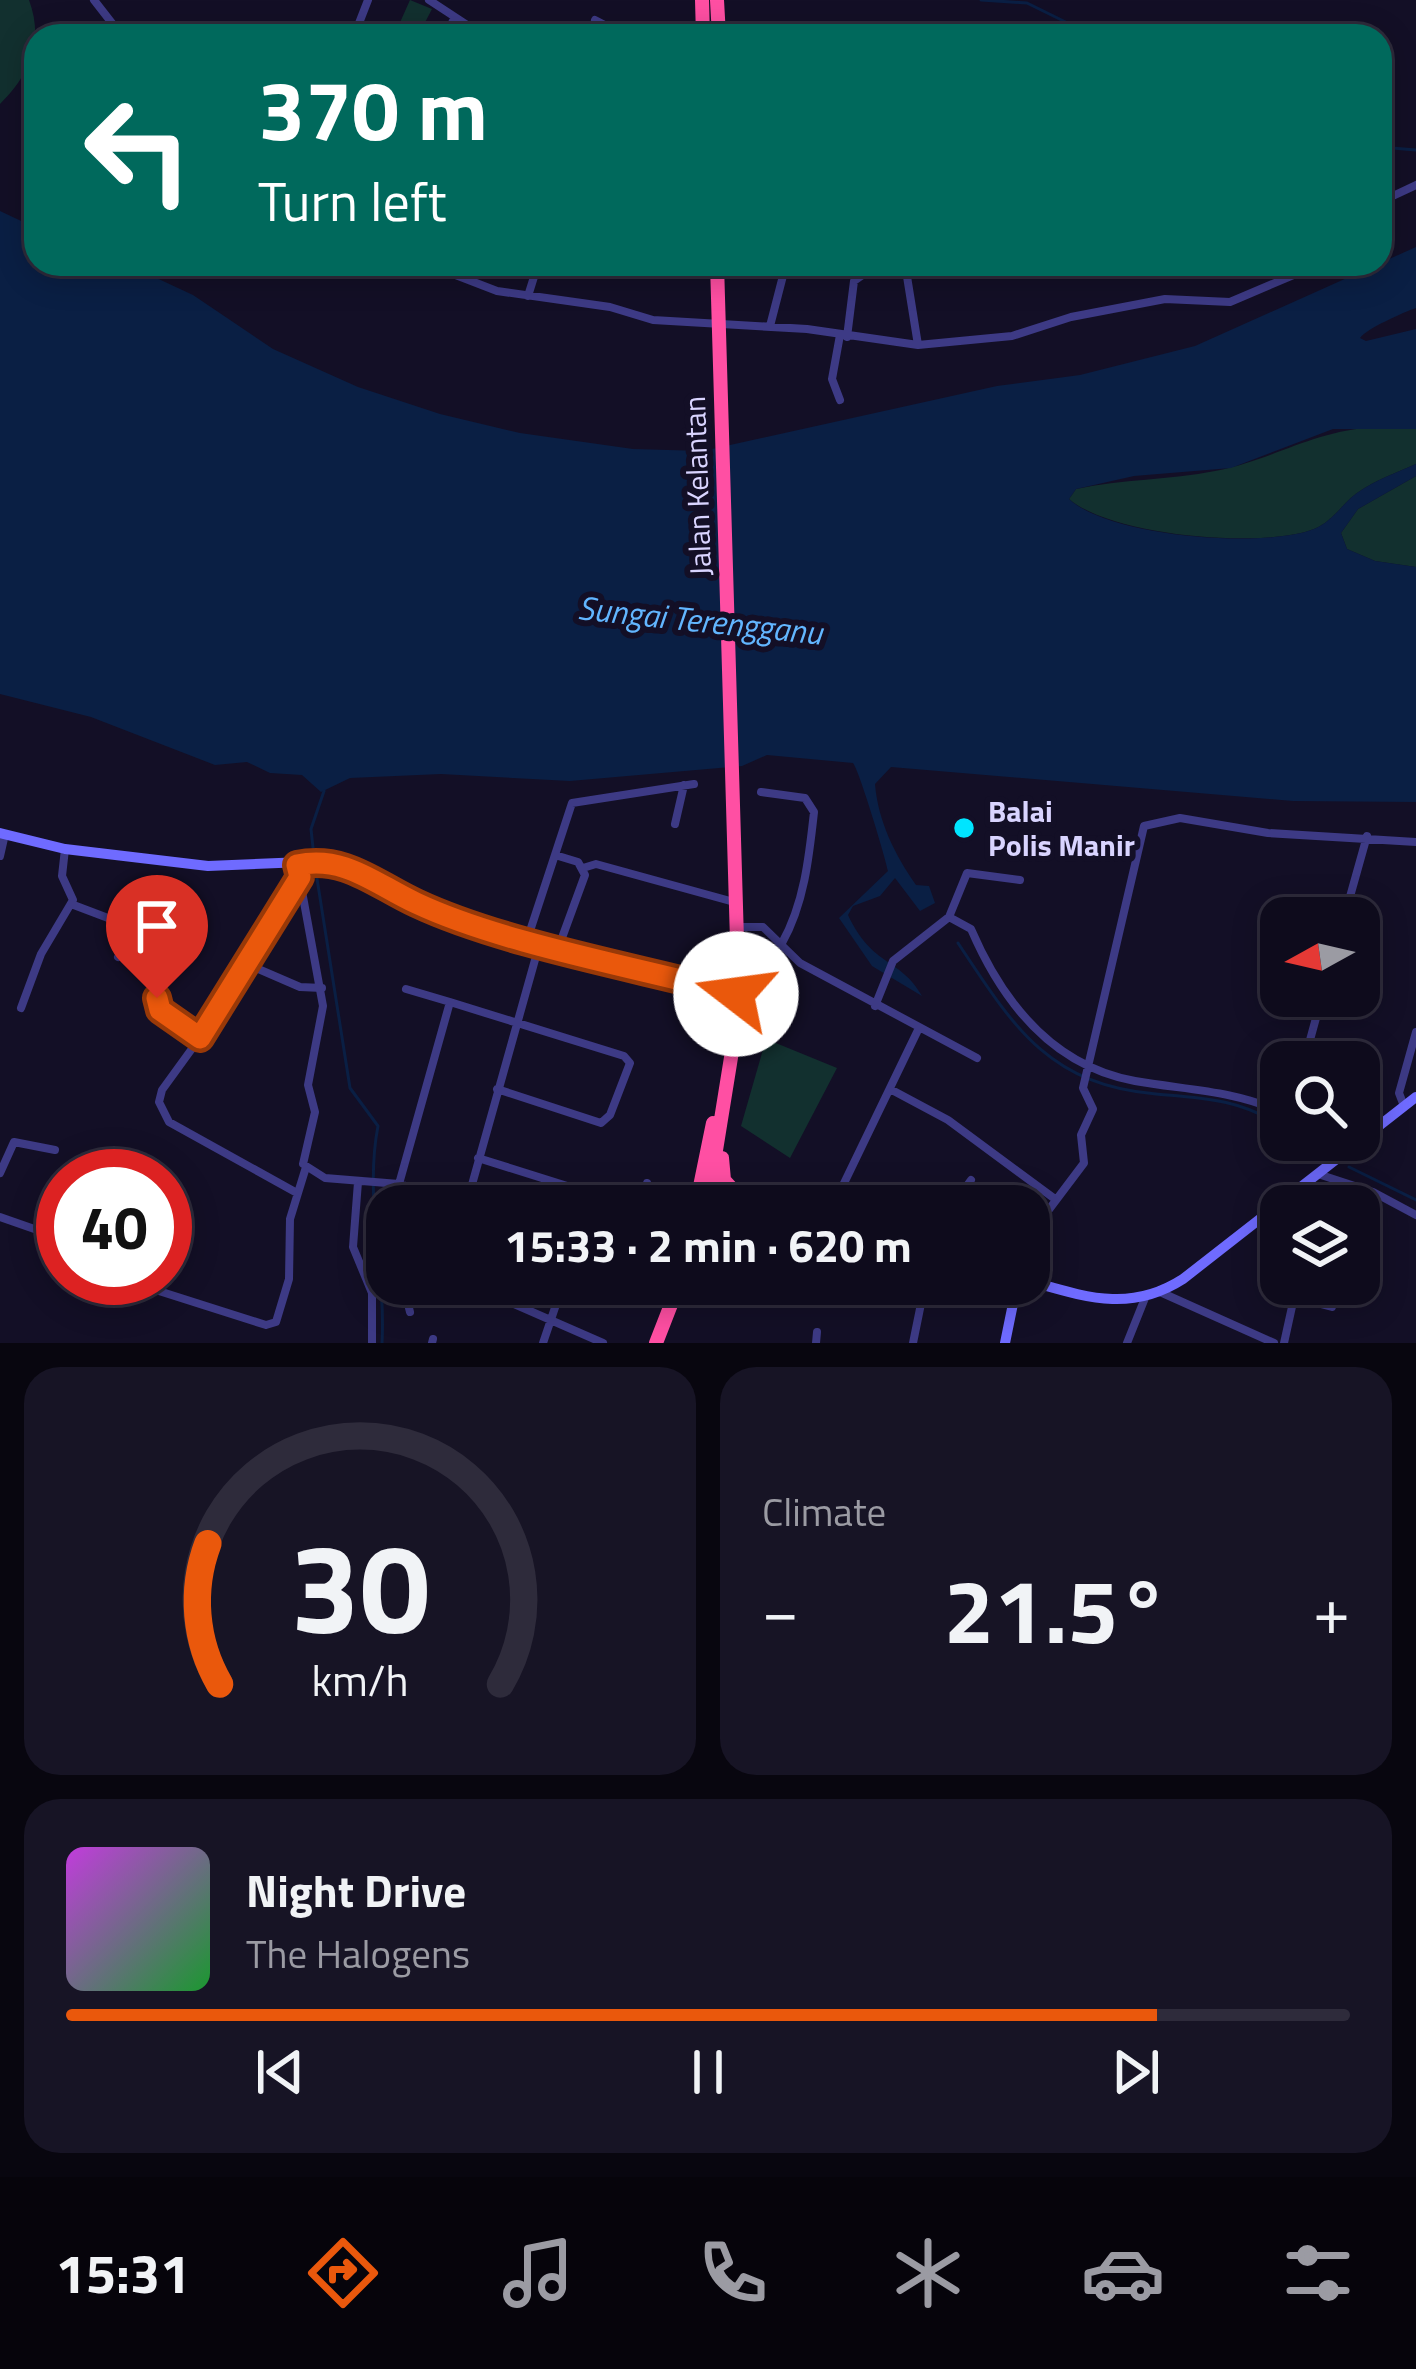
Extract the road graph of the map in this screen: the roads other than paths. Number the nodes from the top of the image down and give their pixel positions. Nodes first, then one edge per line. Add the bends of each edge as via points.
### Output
1 (94, 0) edge
2 (429, 0) edge
3 (454, 17) junction
4 (595, 20) dead end
5 (113, 24) edge
6 (451, 24) edge
7 (465, 24) edge
8 (603, 24) edge
9 (457, 276) edge
10 (534, 276) edge
11 (717, 276) edge
12 (782, 276) edge
13 (861, 276) edge
14 (907, 276) edge
15 (1291, 276) edge
16 (528, 296) junction
17 (719, 321) junction
18 (770, 326) junction
19 (843, 336) junction
20 (917, 345) junction
21 (840, 400) dead end
22 (761, 792) dead end
23 (675, 824) dead end
24 (3, 834) edge
25 (1367, 836) junction
26 (1416, 842) edge
27 (70, 850) junction
28 (0, 854) edge
29 (555, 855) junction
30 (300, 868) junction
31 (583, 868) junction
32 (1020, 880) dead end
33 (1350, 897) edge
34 (736, 902) junction
35 (71, 904) junction
36 (949, 917) junction
37 (736, 927) junction
38 (534, 940) junction
39 (782, 943) junction
40 (559, 946) junction
41 (118, 957) dead end
42 (247, 964) junction
43 (164, 976) dead end
44 (322, 988) junction
45 (406, 989) dead end
46 (736, 994) junction
47 (450, 1003) junction
48 (875, 1006) junction
49 (21, 1008) dead end
50 (517, 1022) junction
51 (918, 1030) junction
52 (1416, 1032) edge
53 (200, 1038) junction
54 (977, 1058) dead end
55 (1088, 1067) junction
56 (496, 1089) junction
57 (890, 1089) junction
58 (1416, 1097) edge
59 (1260, 1104) edge
60 (726, 1105) junction
61 (1404, 1106) junction
62 (1380, 1125) edge
63 (50, 1149) edge
64 (478, 1158) junction
65 (1334, 1161) edge
66 (309, 1169) junction
67 (0, 1173) edge
68 (1317, 1174) junction
69 (971, 1180) dead end
70 (361, 1183) junction
71 (399, 1184) junction
72 (402, 1185) edge
73 (472, 1185) edge
74 (564, 1185) edge
75 (709, 1185) edge
76 (709, 1185) edge
77 (730, 1185) edge
78 (842, 1185) edge
79 (967, 1185) edge
80 (297, 1193) junction
81 (1055, 1199) junction
82 (1050, 1206) edge
83 (1416, 1215) edge
84 (0, 1216) edge
85 (36, 1229) edge
86 (1050, 1287) edge
87 (1160, 1292) junction
88 (1145, 1298) junction
89 (192, 1300) edge
90 (408, 1305) edge
91 (513, 1305) edge
92 (556, 1305) edge
93 (669, 1305) edge
94 (921, 1305) edge
95 (1012, 1305) edge
96 (1292, 1305) edge
97 (1324, 1305) edge
98 (1332, 1307) dead end
99 (410, 1312) dead end
100 (550, 1323) junction
101 (372, 1343) edge
102 (543, 1343) edge
103 (604, 1343) edge
104 (656, 1343) edge
105 (913, 1343) edge
106 (1004, 1343) edge
107 (1127, 1343) edge
108 (1274, 1343) edge
109 (1283, 1343) edge

1 - 5 street
2 - 3 street
3 - 6 street
3 - 7 street
4 - 8 street
9 - 16 street
10 - 16 street
11 - 17 highway, Jalan Kelantan
12 - 18 street
13 - 19 street
14 - 20 street
15 - 20 street via 1230,302 1165,299 1012,336
16 - 17 street via 653,320
17 - 18 street
17 - 34 highway, Jalan Kelantan
18 - 19 street
19 - 20 street
19 - 21 street via 832,379
22 - 39 street via 805,798 814,812 802,903
23 - 29 street via 689,784 575,801
24 - 27 street
24 - 28 street
25 - 26 street
25 - 33 street
25 - 55 street via 1268,833 1180,818 1144,826
27 - 30 street
27 - 35 street via 62,876
29 - 31 street
29 - 38 street
30 - 38 street via 328,861 425,908
30 - 42 street
30 - 44 street
31 - 34 street via 596,864
31 - 40 street
32 - 36 street via 967,873
34 - 37 highway, Jalan Kelantan
35 - 41 street via 108,919 131,918 133,931
35 - 49 street
36 - 48 street via 893,961
36 - 55 street via 971,929 981,960 1039,1036
37 - 39 street via 763,927
37 - 46 highway, Jalan Kelantan
38 - 40 street
38 - 50 street
39 - 48 street via 800,963
40 - 46 street
42 - 44 street
42 - 53 street
43 - 53 street via 160,1010
44 - 66 street via 308,1085 315,1112 302,1150
45 - 47 street
46 - 60 highway, Jalan Kelantan
46 - 75 highway, Jalan Kelantan
47 - 50 street
47 - 71 street
48 - 51 street
50 - 56 street
50 - 56 street via 624,1056 631,1069 601,1123
51 - 54 street
51 - 57 street
52 - 61 street via 1399,1093
53 - 80 street via 161,1090 161,1112
55 - 59 street
55 - 81 street via 1083,1088 1094,1108 1081,1135 1084,1163
56 - 64 street
57 - 78 street
57 - 81 street via 948,1120
58 - 61 street
60 - 76 highway, Jalan Kelantan
60 - 77 highway via 722,1173
61 - 62 street
63 - 67 street via 14,1142
64 - 73 street
64 - 74 street
65 - 68 street
66 - 70 street
66 - 80 street
68 - 83 street
68 - 87 street
69 - 79 street
70 - 71 street
70 - 101 street via 352,1247 372,1293
71 - 72 street
80 - 89 street via 282,1313 271,1324
81 - 82 street
84 - 85 street
86 - 88 street via 1102,1301
87 - 88 street
87 - 108 street
88 - 107 street
90 - 99 street
91 - 100 street
92 - 100 street
93 - 104 highway
94 - 105 street
95 - 106 street
96 - 109 street
97 - 98 street
100 - 102 street
100 - 103 street

